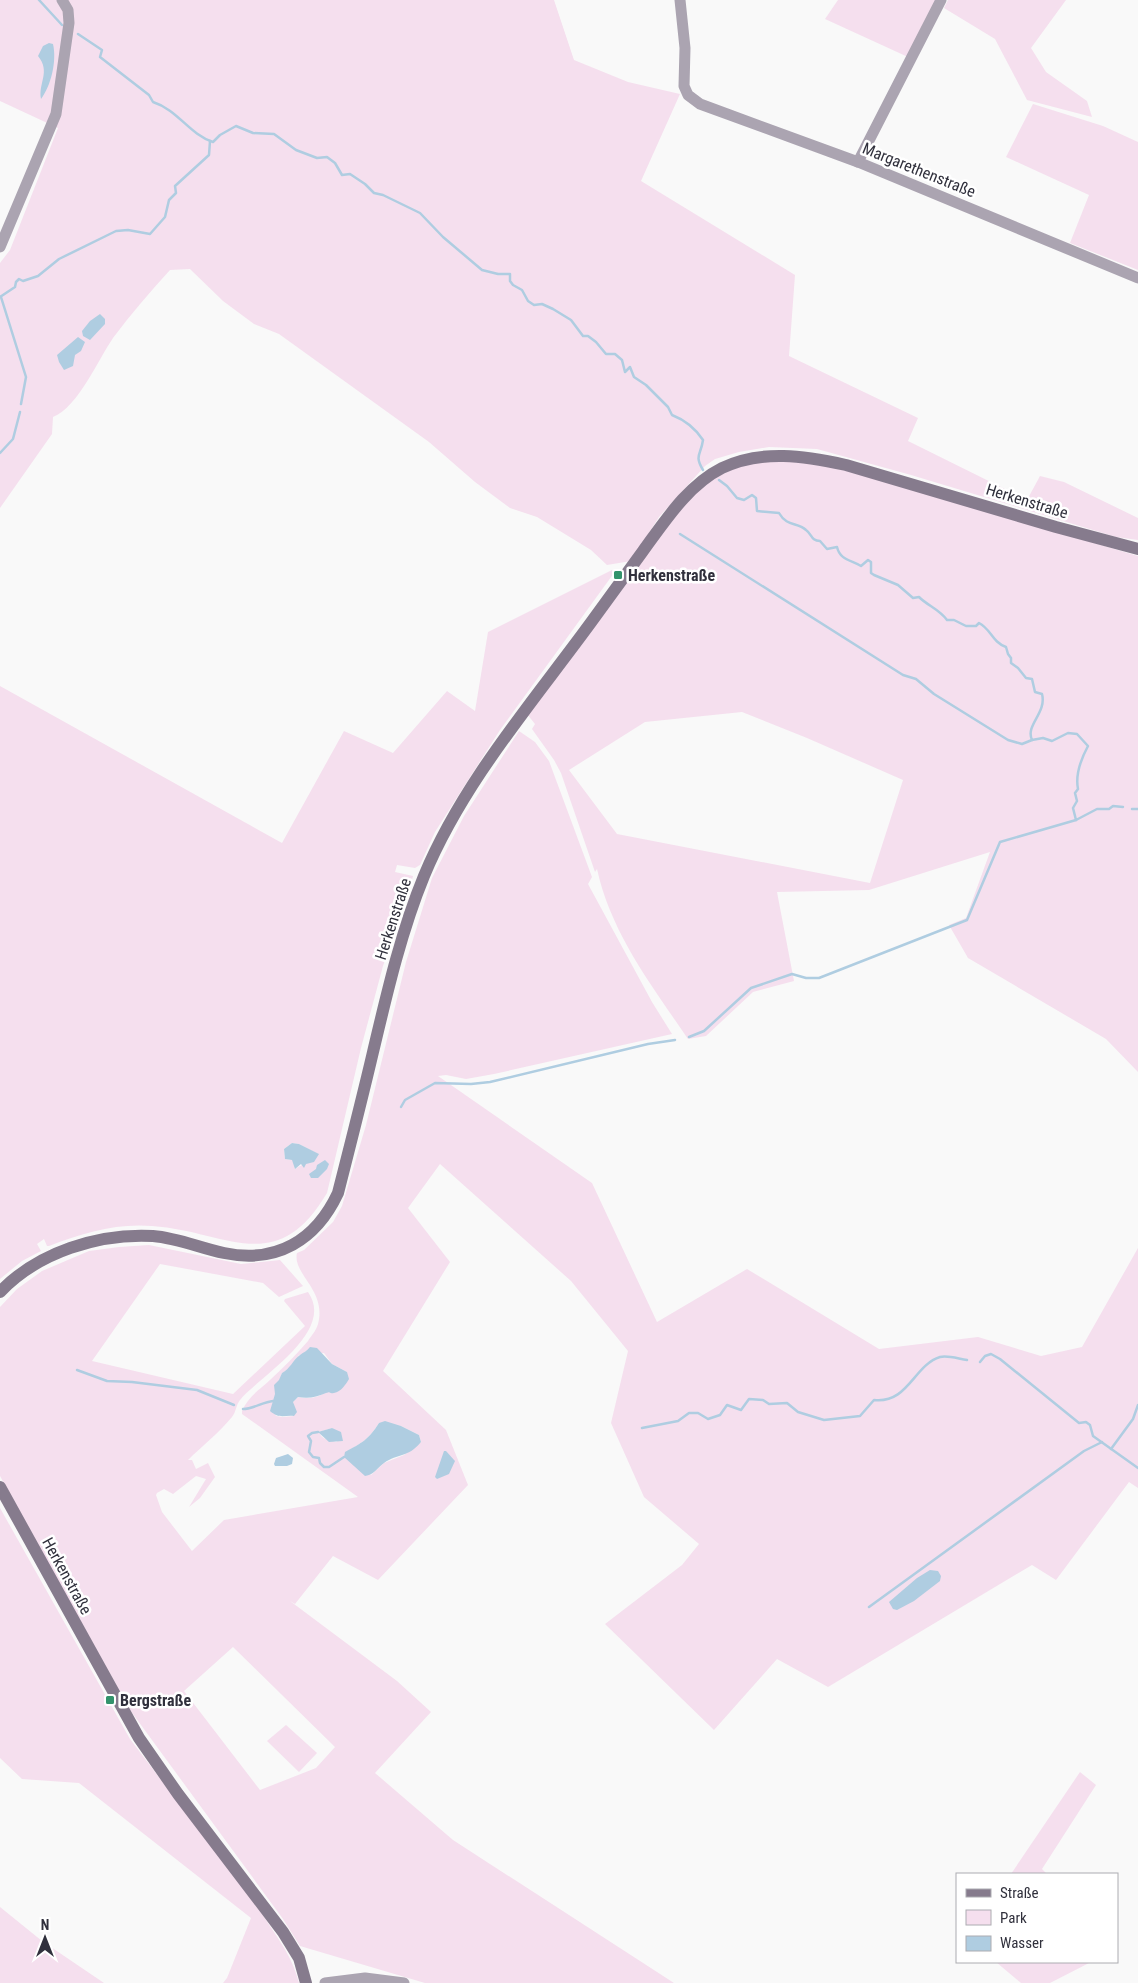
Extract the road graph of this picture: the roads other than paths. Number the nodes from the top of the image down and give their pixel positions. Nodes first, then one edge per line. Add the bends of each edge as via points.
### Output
1 (62, 0) edge
2 (680, 0) edge
3 (941, 0) edge
4 (858, 162) junction
5 (0, 247) edge
6 (1138, 278) edge
7 (1138, 549) edge
8 (0, 1292) edge
9 (0, 1487) edge
10 (306, 1983) edge
11 (325, 1983) edge
12 (404, 1983) edge

1 - 5 street via 70,23 56,114
2 - 4 street, Margarethenstraße via 685,41 684,86 688,95 700,104
3 - 4 street
4 - 6 street, Margarethenstraße
7 - 8 main road, Herkenstraße via 817,458 757,457 734,462 710,475 679,504 622,579 491,759 442,839 415,900 401,942 338,1193 320,1224 294,1244 262,1255 224,1253 154,1236 98,1240 65,1250 35,1265
9 - 10 main road, Herkenstraße via 139,1738 283,1932 298,1958
11 - 12 street via 365,1978

